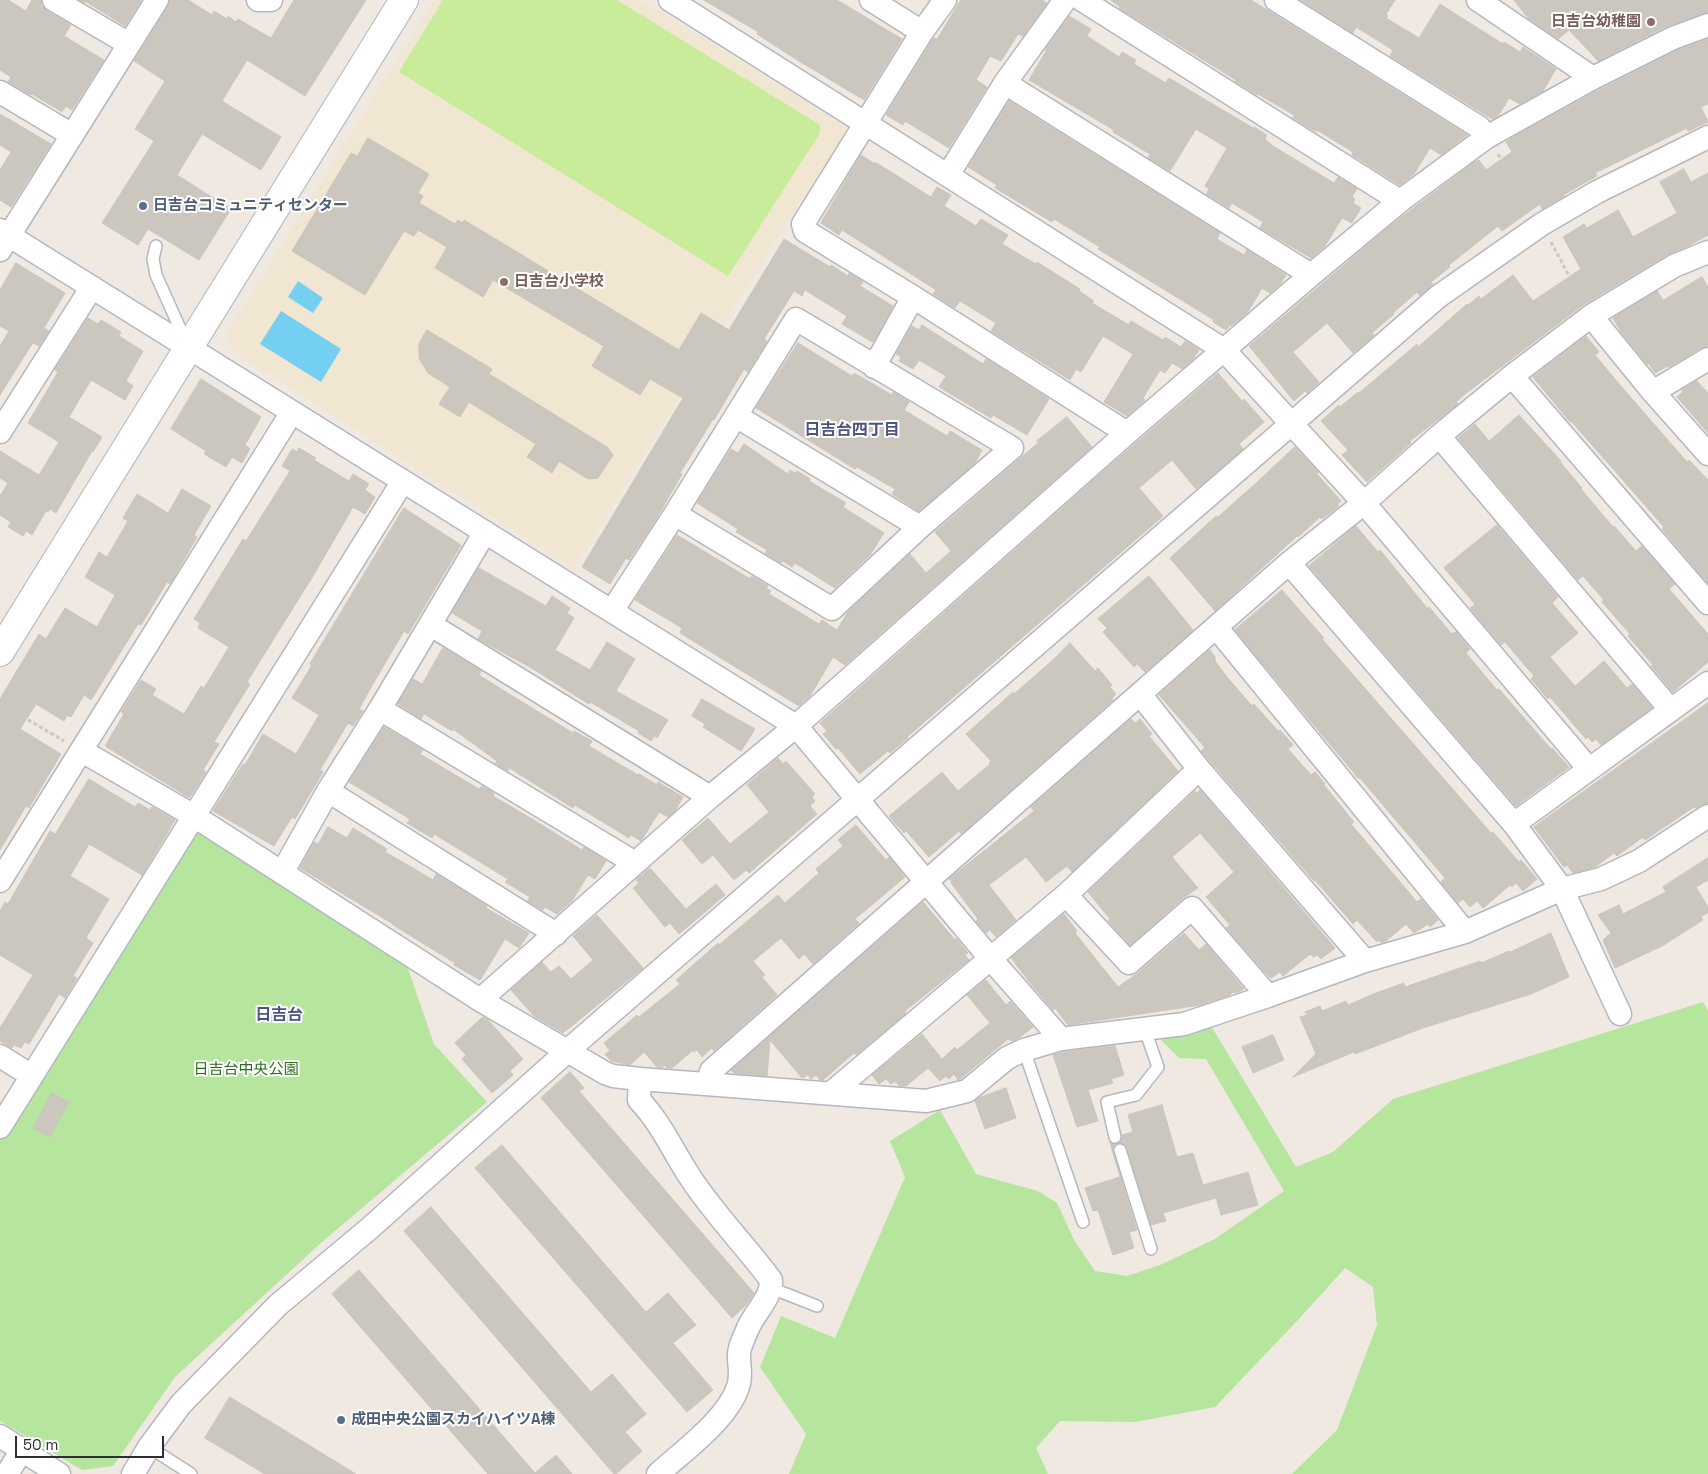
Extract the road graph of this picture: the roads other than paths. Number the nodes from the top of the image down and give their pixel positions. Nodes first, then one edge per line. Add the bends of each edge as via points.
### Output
1 (54, 0) edge
2 (157, 0) edge
3 (258, 0) edge
4 (270, 0) edge
5 (404, 0) edge
6 (670, 0) edge
7 (871, 0) edge
8 (945, 0) edge
9 (1065, 0) edge
10 (1082, 0) edge
11 (1276, 0) edge
12 (1491, 3) edge
13 (1708, 25) edge
14 (922, 32) junction
15 (130, 44) junction
16 (1593, 78) junction
17 (1005, 83) junction
18 (0, 92) edge
19 (865, 124) junction
20 (72, 135) junction
21 (1488, 136) junction
22 (1708, 137) edge
23 (948, 176) junction
24 (1400, 201) junction
25 (3, 239) edge
26 (156, 246) dead end
27 (1708, 252) edge
28 (1310, 275) junction
29 (92, 287) junction
30 (914, 297) junction
31 (1591, 316) junction
32 (189, 348) junction
33 (1224, 350) junction
34 (1708, 359) edge
35 (874, 367) junction
36 (1512, 376) junction
37 (1653, 392) junction
38 (292, 412) junction
39 (736, 416) junction
40 (1293, 424) junction
41 (0, 432) edge
42 (1127, 433) junction
43 (1439, 436) junction
44 (1708, 454) edge
45 (402, 480) junction
46 (1364, 503) junction
47 (675, 514) junction
48 (920, 527) junction
49 (485, 532) junction
50 (1290, 564) junction
51 (1708, 603) edge
52 (612, 612) junction
53 (431, 624) junction
54 (1216, 627) junction
55 (0, 652) edge
56 (1708, 683) edge
57 (1140, 694) junction
58 (380, 709) junction
59 (1670, 710) junction
60 (796, 726) junction
61 (82, 751) junction
62 (1199, 768) junction
63 (1589, 769) junction
64 (328, 791) junction
65 (710, 797) junction
66 (858, 800) junction
67 (194, 816) junction
68 (1708, 816) edge
69 (1514, 824) junction
70 (635, 863) junction
71 (282, 873) junction
72 (0, 881) edge
73 (926, 882) junction
74 (1562, 889) junction
75 (1066, 895) junction
76 (1465, 932) junction
77 (556, 934) junction
78 (990, 958) junction
79 (1365, 961) junction
80 (1268, 996) junction
81 (480, 1000) junction
82 (1620, 1014) dead end
83 (1145, 1030) junction
84 (1061, 1040) junction
85 (1024, 1050) junction
86 (567, 1051) junction
87 (0, 1056) edge
88 (32, 1076) junction
89 (640, 1080) junction
90 (708, 1084) junction
91 (831, 1093) junction
92 (0, 1127) edge
93 (1115, 1137) dead end
94 (1120, 1150) dead end
95 (1083, 1222) dead end
96 (1151, 1248) dead end
97 (772, 1288) junction
98 (817, 1306) dead end
99 (0, 1436) edge
100 (149, 1447) junction
101 (22, 1450) junction
102 (7, 1474) edge
103 (59, 1474) edge
104 (133, 1474) edge
105 (191, 1474) edge
106 (658, 1474) edge

1 - 15 street
2 - 15 street
3 - 4 street
5 - 32 street
6 - 19 street
7 - 14 street
8 - 14 street
9 - 17 street
10 - 24 street
11 - 21 street via 1479,127
12 - 16 street
13 - 16 street via 1673,38
14 - 19 street
15 - 20 street
16 - 21 street
17 - 23 street
17 - 28 street
18 - 20 street
19 - 23 street
19 - 30 street via 803,224 805,231
20 - 25 street
21 - 24 street
22 - 40 street via 1597,192 1542,224 1439,296
23 - 33 street
24 - 28 street
25 - 29 street
26 - 32 lane via 153,259 156,275
27 - 31 street via 1674,266
28 - 33 street
29 - 32 street
29 - 41 street
30 - 35 street
30 - 42 street
31 - 36 street
31 - 37 street
32 - 38 street
32 - 55 street
33 - 40 street
33 - 42 street
34 - 37 street
35 - 39 street via 796,319
35 - 48 street via 1012,448
36 - 43 street
36 - 51 street
37 - 44 street
38 - 45 street
38 - 61 street
39 - 47 street
39 - 48 street
40 - 46 street
40 - 66 street
42 - 60 street
43 - 46 street
43 - 59 street
45 - 49 street
45 - 67 street
46 - 50 street
46 - 63 street
47 - 48 street via 832,609
47 - 52 street
49 - 52 street
49 - 53 street
50 - 54 street
50 - 69 street
52 - 60 street
53 - 58 street
53 - 65 street
54 - 57 street
54 - 76 street
56 - 59 street
57 - 62 street
57 - 73 street
58 - 64 street
58 - 70 street
59 - 63 street
60 - 65 street
60 - 66 street
61 - 67 street
61 - 72 street
62 - 75 street
62 - 79 street
63 - 69 street
64 - 71 street
64 - 77 street
65 - 70 street
66 - 73 street
66 - 86 street
67 - 71 street
67 - 88 street
68 - 74 street via 1639,861 1601,879
69 - 74 street
70 - 77 street
71 - 81 street
73 - 78 street
73 - 90 street via 710,1071
74 - 76 street
74 - 82 street
75 - 78 street
75 - 80 street via 1130,963 1192,908
76 - 79 street
77 - 81 street
78 - 84 street
78 - 91 street
79 - 80 street
80 - 83 street via 1184,1024
81 - 86 street
83 - 84 street
83 - 93 lane via 1158,1067 1136,1094 1107,1102
84 - 85 street
85 - 91 street via 1007,1058 966,1092 926,1101
85 - 95 lane
86 - 89 street via 605,1073
86 - 100 street via 370,1228 278,1305 181,1404
87 - 88 street
88 - 92 street
89 - 90 street
89 - 97 street via 639,1100 650,1111 696,1185 771,1280
90 - 91 street
94 - 96 lane
97 - 98 lane
97 - 106 street via 749,1326 738,1354 741,1375 738,1389 726,1409 712,1426
99 - 101 street
100 - 104 street
100 - 105 lane
101 - 102 street
101 - 103 street

